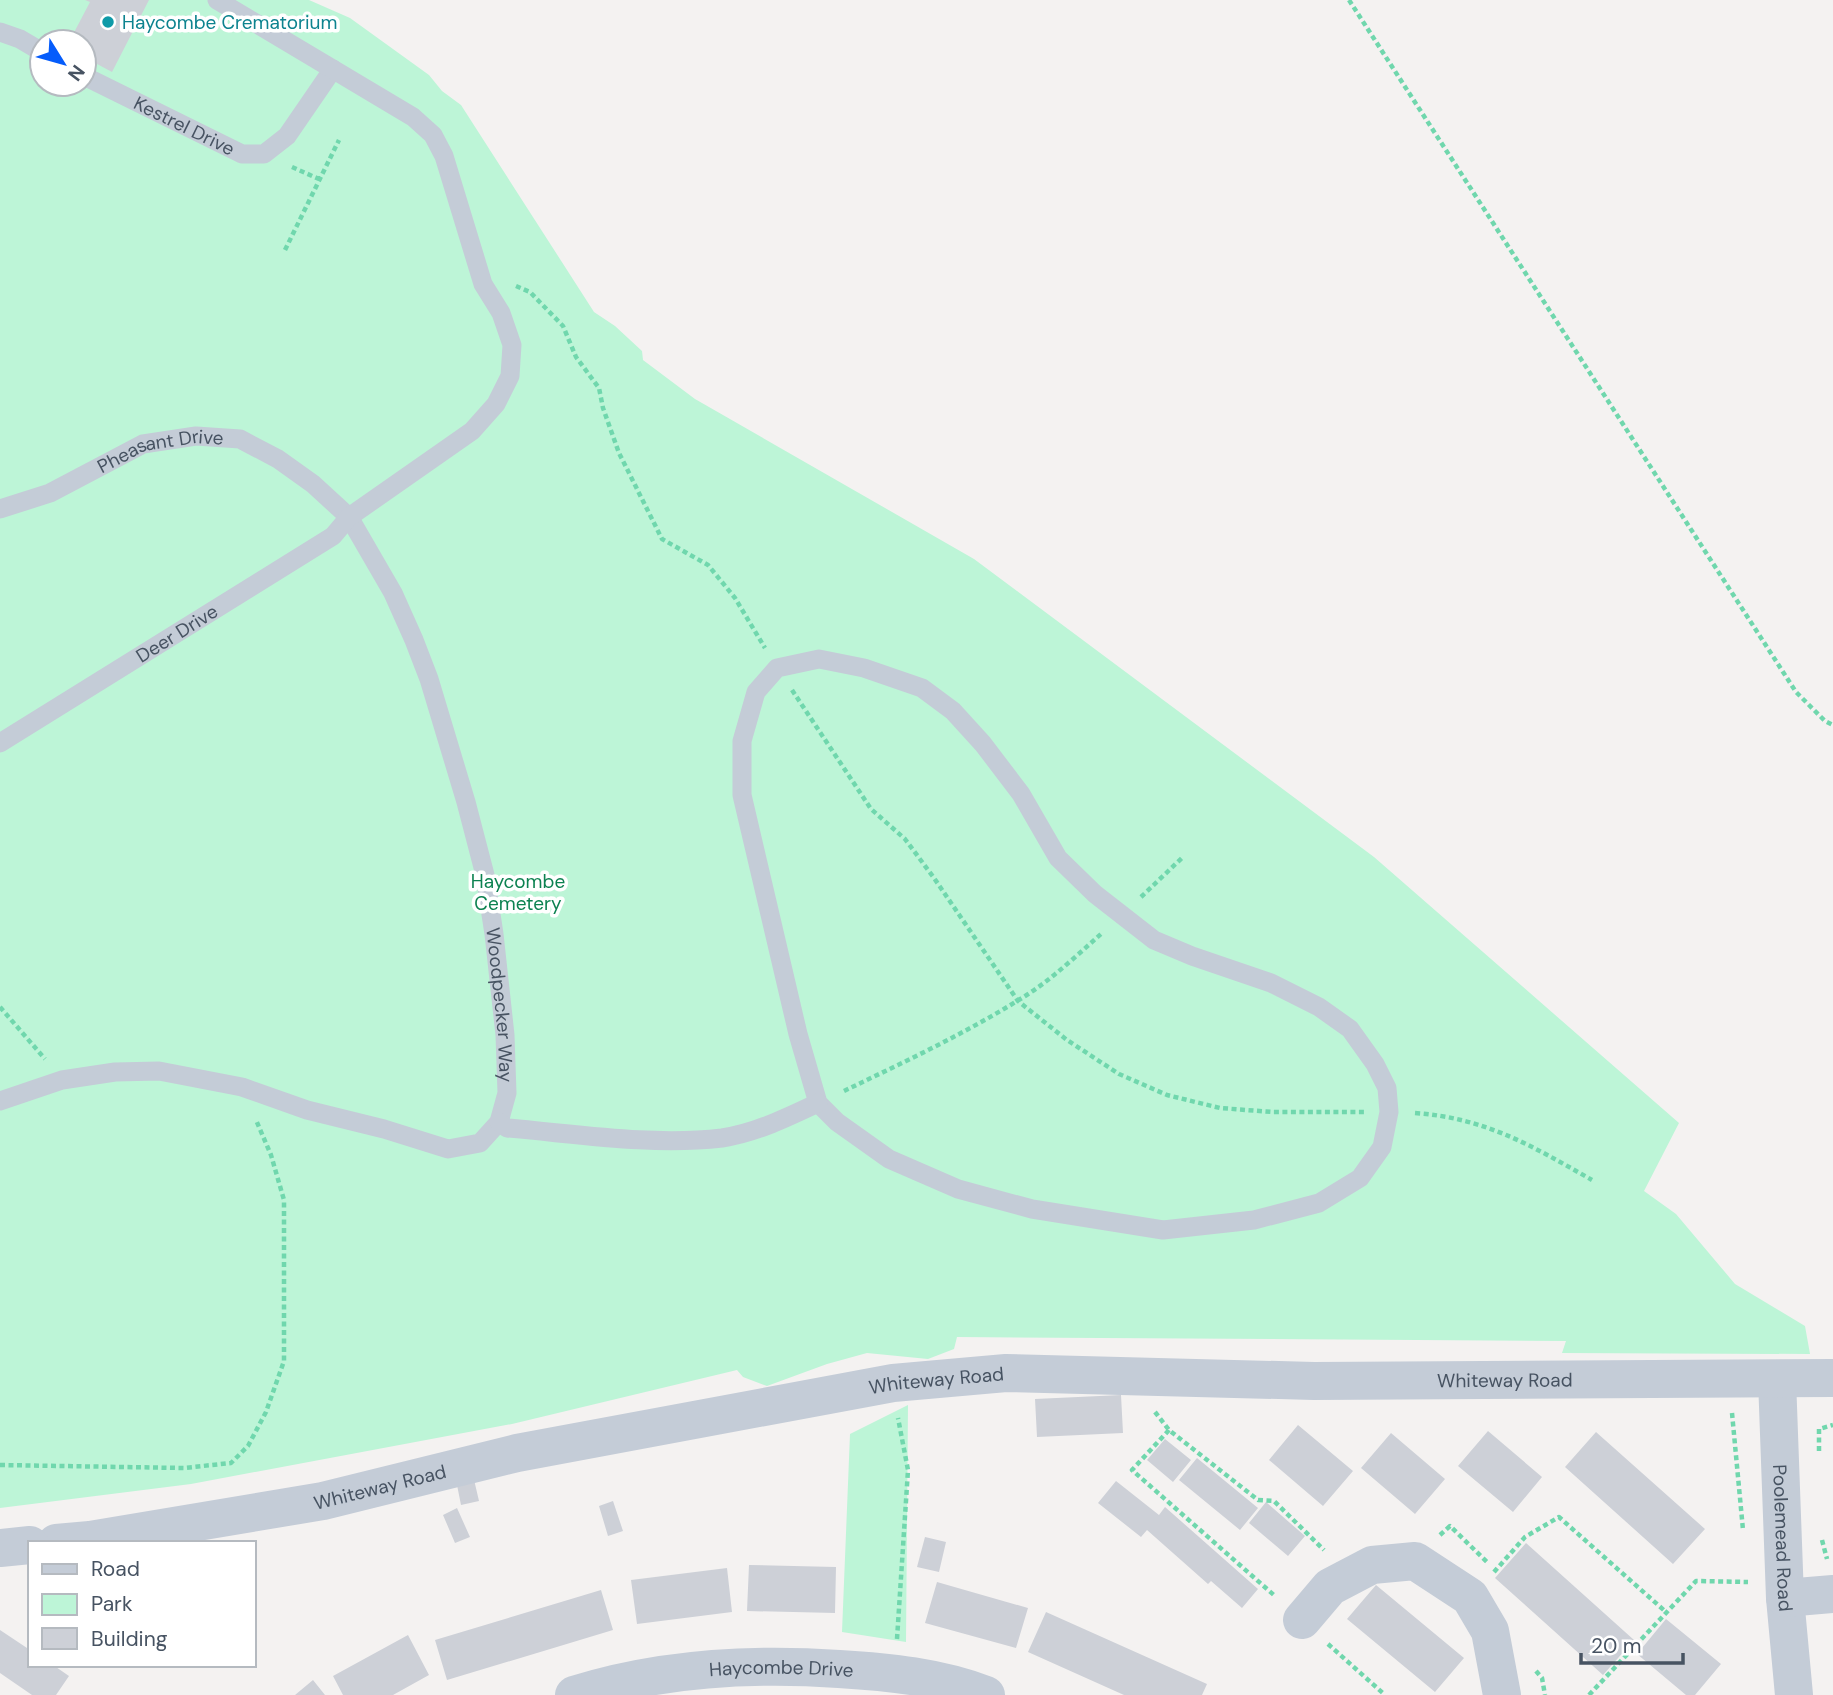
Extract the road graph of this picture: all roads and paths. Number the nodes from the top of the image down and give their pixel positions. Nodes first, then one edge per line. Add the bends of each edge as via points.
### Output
1 (217, 0) edge
2 (1349, 0) edge
3 (0, 32) edge
4 (28, 44) edge
5 (333, 69) junction
6 (98, 83) edge
7 (339, 140) dead end
8 (285, 250) dead end
9 (511, 280) dead end
10 (0, 509) edge
11 (349, 516) junction
12 (777, 668) junction
13 (1833, 725) edge
14 (0, 743) edge
15 (1184, 856) dead end
16 (1122, 915) junction
17 (1018, 1001) junction
18 (0, 1007) edge
19 (62, 1080) junction
20 (242, 1087) junction
21 (0, 1101) edge
22 (818, 1103) junction
23 (1389, 1112) junction
24 (499, 1122) junction
25 (1592, 1180) dead end
26 (1147, 1377) junction
27 (1833, 1378) edge
28 (1777, 1379) junction
29 (892, 1383) junction
30 (1833, 1425) edge
31 (1169, 1430) junction
32 (1819, 1454) dead end
33 (0, 1465) edge
34 (1819, 1530) dead end
35 (79, 1541) edge
36 (28, 1545) edge
37 (0, 1548) edge
38 (1331, 1557) dead end
39 (1496, 1570) dead end
40 (1748, 1581) dead end
41 (1831, 1582) edge
42 (1785, 1598) junction
43 (1666, 1612) junction
44 (1302, 1620) junction
45 (895, 1672) junction
46 (574, 1695) edge
47 (986, 1695) edge
48 (1385, 1695) edge
49 (1502, 1695) edge
50 (1589, 1695) edge
51 (1794, 1695) edge

1 - 5 lane, Deer Drive
2 - 13 path via 1796,692
3 - 4 lane
5 - 6 lane, Kestrel Drive via 288,136 264,155 242,154
5 - 11 lane, Deer Drive via 413,117 433,135 444,156 483,284 512,345 510,376 496,404 472,430
7 - 8 path
9 - 12 path via 530,292 563,326 576,357 599,388 620,453 662,539 708,565 735,598
10 - 11 lane, Pheasant Drive via 50,493 143,444 196,436 240,439 278,459
11 - 14 lane, Deer Drive via 333,536
11 - 24 lane, Woodpecker Way via 393,593 429,679 485,875 505,1035 507,1094
12 - 16 lane via 819,659 864,668 922,688 953,711 984,744 1021,794 1058,858
12 - 17 path via 871,809 905,839
12 - 22 lane via 755,692 742,741 742,794
15 - 16 path
16 - 17 path
16 - 23 lane via 1154,940 1271,983 1350,1029 1387,1088
17 - 22 path
17 - 23 path via 1119,1074 1167,1095 1246,1110
18 - 19 path
19 - 20 lane via 159,1071
19 - 21 lane
20 - 24 lane via 448,1149 480,1143
20 - 33 path via 284,1200 284,1361 248,1446 231,1463 184,1468
22 - 23 lane via 889,1159 958,1189 1032,1209 1163,1230 1254,1220 1318,1203 1360,1178 1382,1147
22 - 24 lane via 734,1135 676,1140 507,1128
23 - 25 path via 1451,1116 1495,1129
26 - 28 street, Whiteway Road
26 - 29 street, Whiteway Road via 1006,1373
26 - 31 path via 1155,1412
27 - 28 street, Whiteway Road
28 - 42 street, Poolemead Road
29 - 35 street, Whiteway Road via 517,1453 323,1502
29 - 45 path via 908,1470
30 - 32 path via 1819,1429
31 - 38 path via 1258,1500 1274,1502
31 - 44 path via 1132,1470
34 - 41 path
36 - 37 street
39 - 43 path via 1525,1537 1559,1517
40 - 43 path via 1696,1581
41 - 42 street
42 - 51 street, Poolemead Road
43 - 50 path
44 - 48 path
44 - 49 street via 1330,1587 1372,1566 1415,1561 1470,1597 1490,1631
45 - 46 street, Haycombe Drive via 779,1665 687,1671
45 - 47 street, Haycombe Drive

